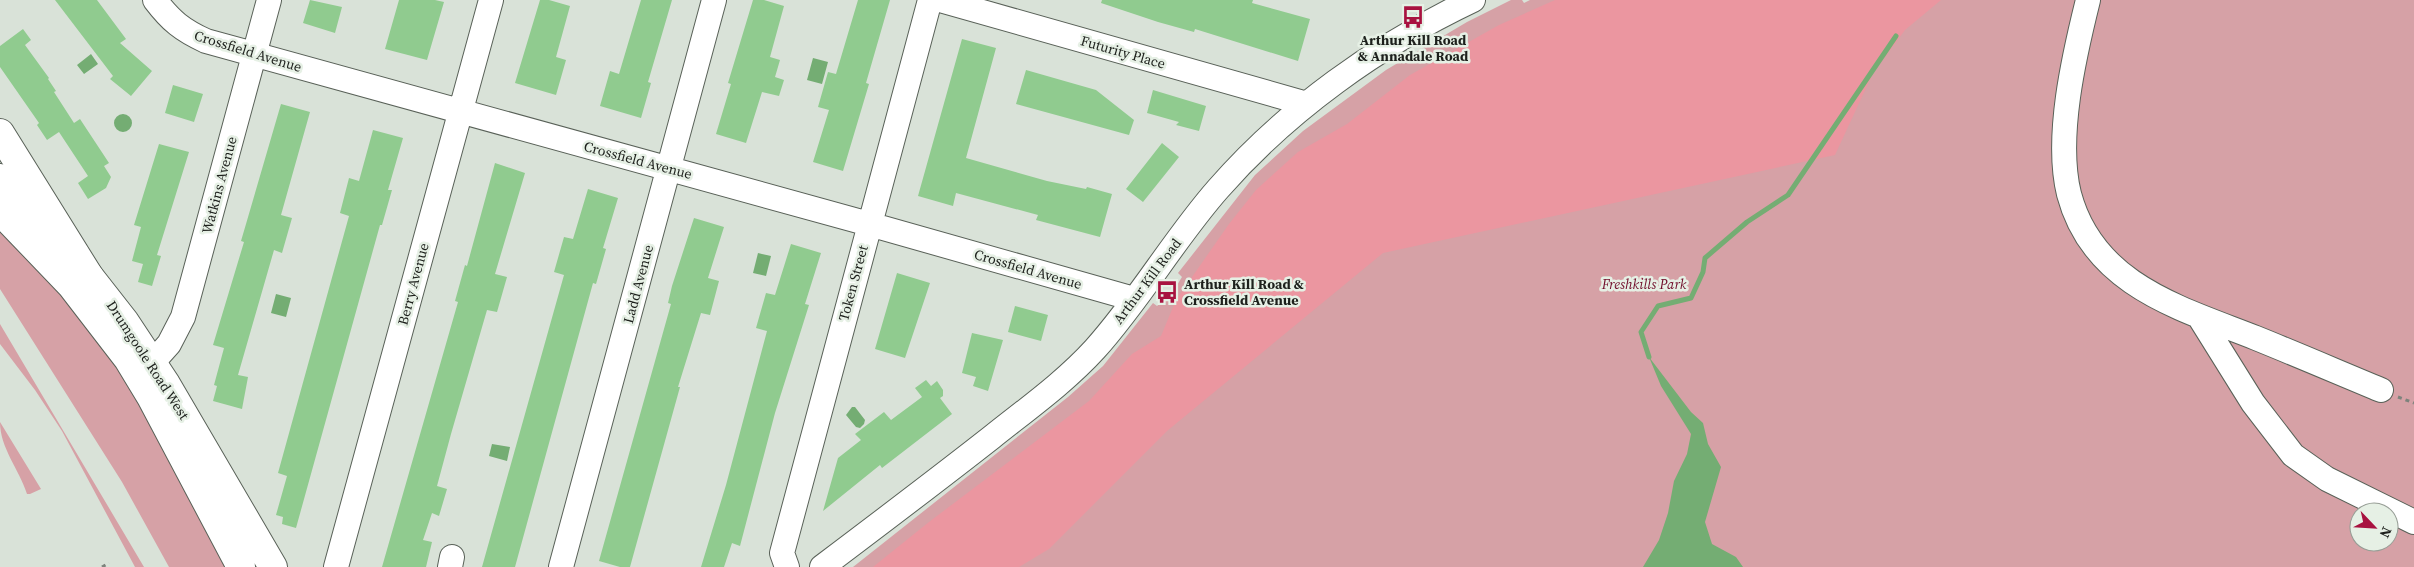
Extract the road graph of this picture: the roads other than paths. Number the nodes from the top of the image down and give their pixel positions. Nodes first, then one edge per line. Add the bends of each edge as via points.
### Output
1 (155, 0) edge
2 (269, 0) edge
3 (491, 0) edge
4 (714, 0) edge
5 (930, 0) edge
6 (940, 0) edge
7 (1473, 0) edge
8 (2088, 0) edge
9 (254, 55) junction
10 (1307, 104) junction
11 (460, 112) junction
12 (0, 133) edge
13 (668, 168) junction
14 (0, 178) edge
15 (0, 211) edge
16 (869, 224) junction
17 (89, 276) junction
18 (1134, 299) junction
19 (2200, 318) junction
20 (152, 363) junction
21 (2382, 390) dead end
22 (2414, 522) edge
23 (241, 567) edge
24 (273, 567) edge
25 (336, 567) edge
26 (561, 567) edge
27 (787, 567) edge
28 (822, 567) edge

1 - 9 street, Crossfield Avenue via 184,31
2 - 9 street, Watkins Avenue
3 - 11 street, Berry Avenue
4 - 13 street, Ladd Avenue
5 - 16 street, Token Street
6 - 10 street, Futurity Place
7 - 10 street, Arthur Kill Road via 1372,58
8 - 19 street via 2068,99 2065,139 2070,195 2084,229 2110,265 2138,287
9 - 11 street, Crossfield Avenue
9 - 20 street, Watkins Avenue via 183,317 169,344
10 - 18 street, Arthur Kill Road via 1257,146 1216,190
11 - 13 street, Crossfield Avenue
11 - 25 street, Berry Avenue
12 - 17 main road, Drumgoole Road West
13 - 16 street, Crossfield Avenue
13 - 26 street, Ladd Avenue
14 - 17 main road
15 - 23 main road, Drumgoole Road West via 71,285 128,359 152,397
16 - 18 street, Crossfield Avenue
16 - 27 street, Token Street via 782,552
17 - 20 main road, Drumgoole Road West
18 - 28 street, Arthur Kill Road via 1095,349 1045,396
19 - 21 street
19 - 22 street via 2253,403 2293,455 2327,479
20 - 24 main road, Drumgoole Road West

